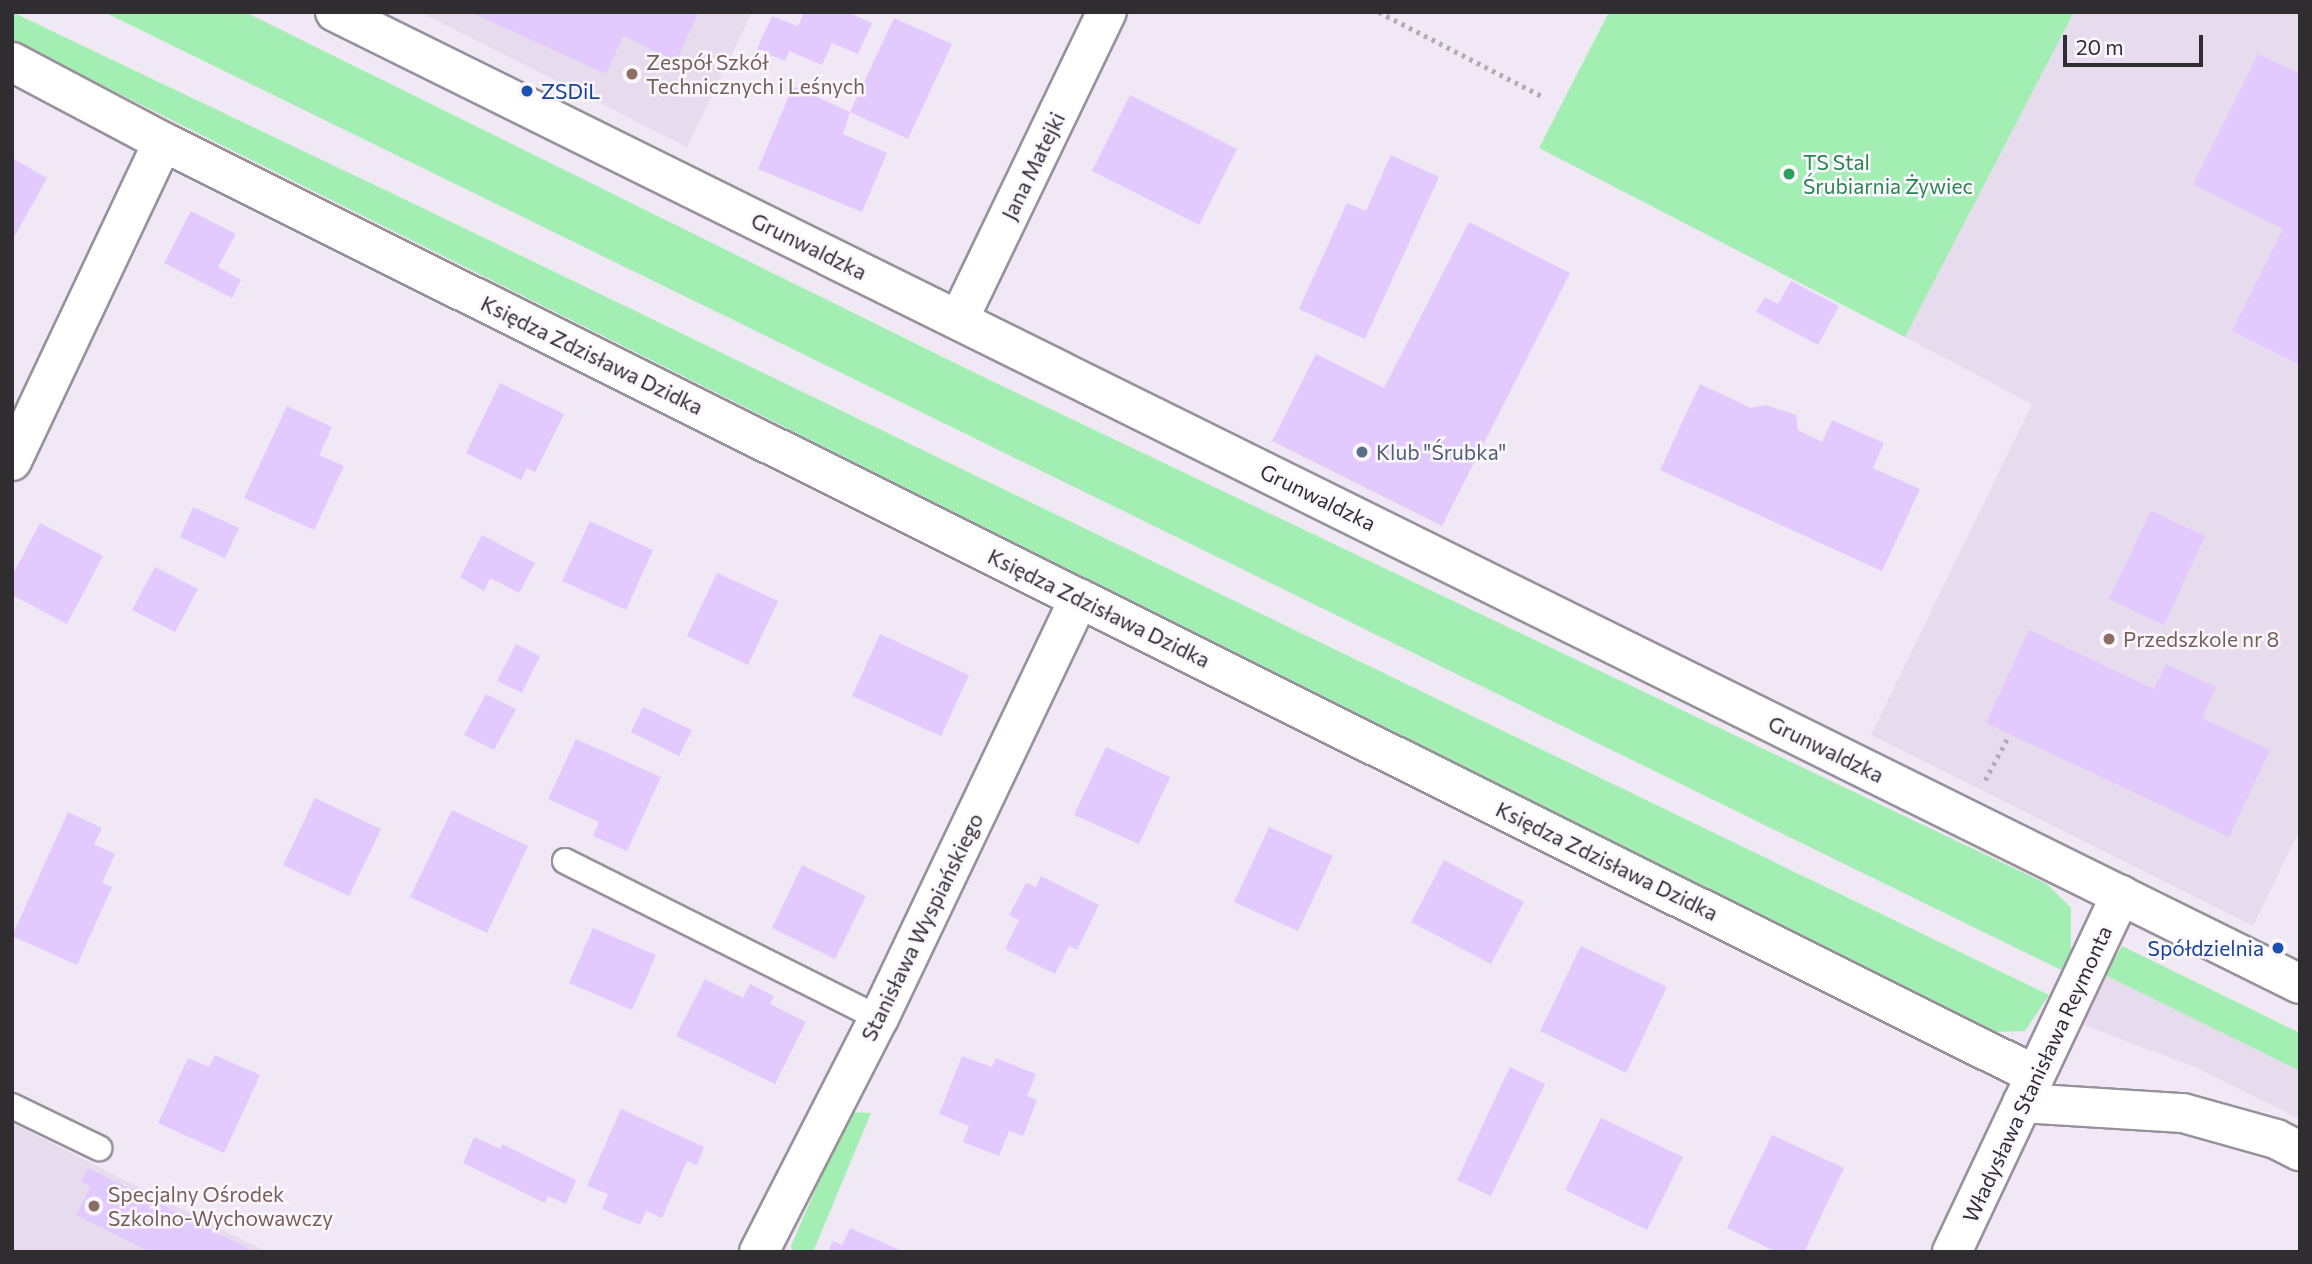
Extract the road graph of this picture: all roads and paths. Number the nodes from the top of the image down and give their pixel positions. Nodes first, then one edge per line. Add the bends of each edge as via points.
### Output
1 (335, 12) edge
2 (1107, 12) edge
3 (1378, 12) edge
4 (12, 62) edge
5 (1544, 97) dead end
6 (163, 142) junction
7 (959, 319) junction
8 (12, 461) edge
9 (1079, 598) junction
10 (565, 861) dead end
11 (2121, 895) junction
12 (2300, 984) edge
13 (879, 1018) junction
14 (2029, 1089) junction
15 (12, 1106) edge
16 (99, 1148) dead end
17 (2300, 1151) edge
18 (759, 1252) edge
19 (1952, 1252) edge

1 - 7 street, Grunwaldzka
2 - 7 street, Jana Matejki
3 - 5 path
4 - 6 street, Księdza Zdzisława Dzidka
6 - 8 street
6 - 9 street, Księdza Zdzisława Dzidka
7 - 11 street, Grunwaldzka
9 - 13 street, Stanisława Wyspiańskiego
9 - 14 street, Księdza Zdzisława Dzidka
10 - 13 lane
11 - 12 street, Grunwaldzka
11 - 14 street, Władysława Stanisława Reymonta
13 - 18 street, Stanisława Wyspiańskiego
14 - 17 street via 2183,1113 2276,1139
14 - 19 street, Władysława Stanisława Reymonta
15 - 16 lane

